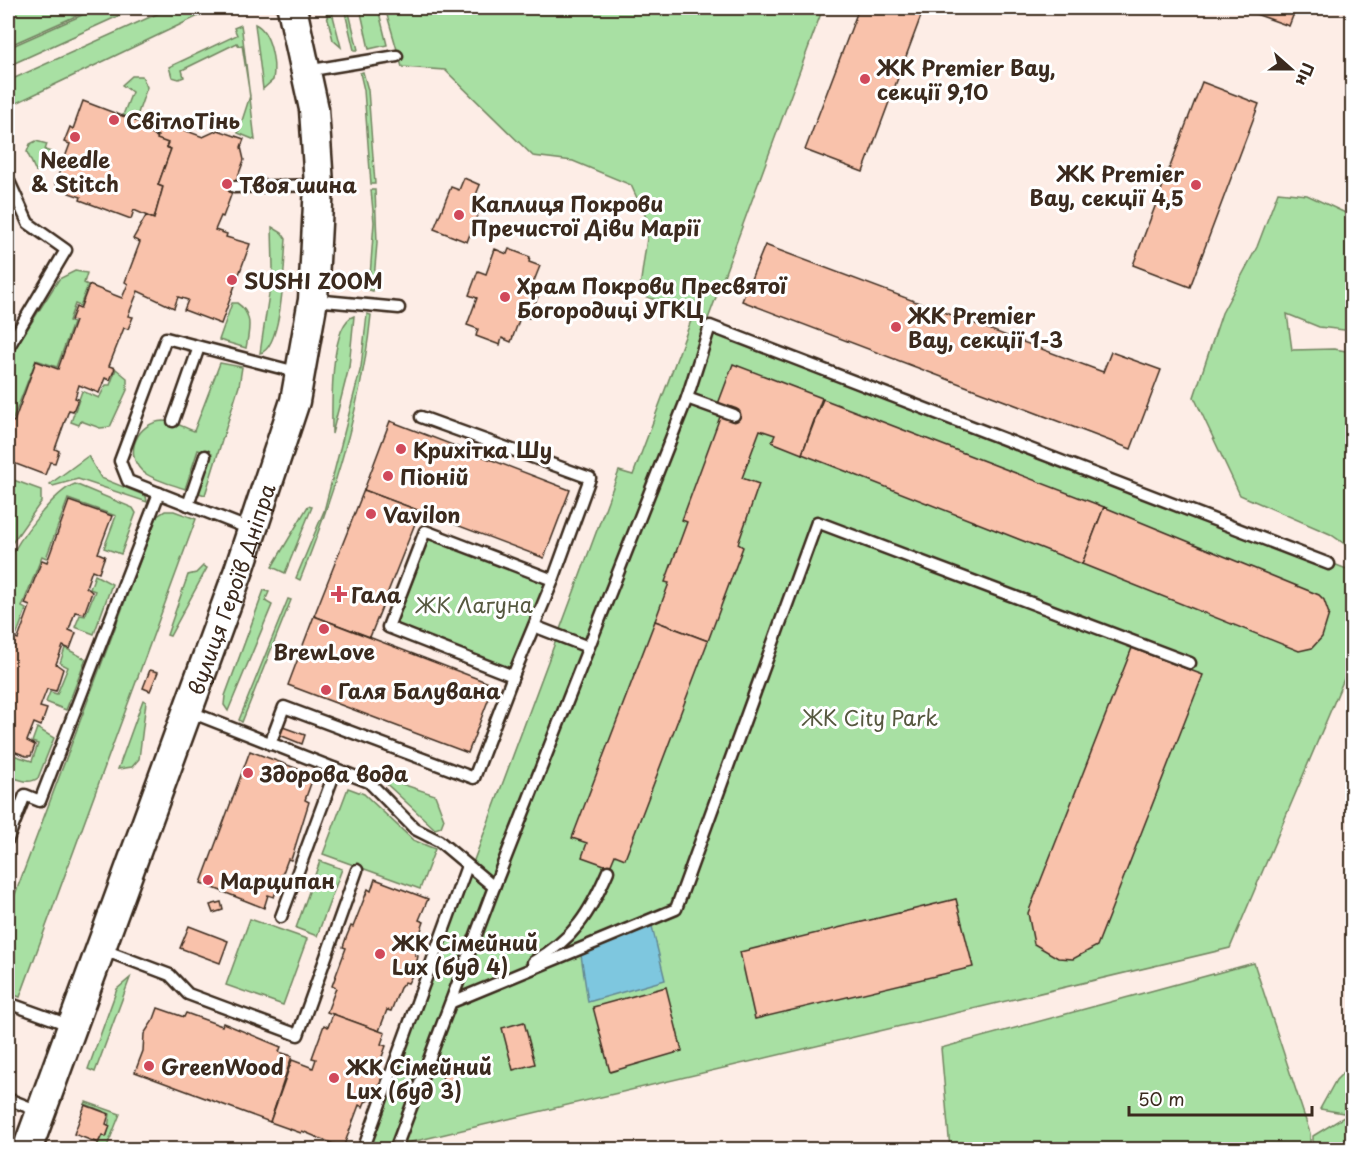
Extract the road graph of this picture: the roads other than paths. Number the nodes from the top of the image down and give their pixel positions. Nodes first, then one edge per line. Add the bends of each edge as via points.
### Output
1 (292, 8) edge
2 (397, 56) dead end
3 (306, 71) junction
4 (8, 179) edge
5 (319, 185) junction
6 (234, 188) dead end
7 (313, 300) junction
8 (399, 308) dead end
9 (199, 347) junction
10 (8, 348) edge
11 (300, 373) junction
12 (687, 398) junction
13 (734, 415) dead end
14 (421, 417) dead end
15 (173, 421) dead end
16 (205, 456) dead end
17 (159, 493) junction
18 (188, 505) junction
19 (253, 530) junction
20 (1329, 564) dead end
21 (553, 580) junction
22 (534, 626) junction
23 (588, 647) junction
24 (1190, 663) dead end
25 (513, 676) junction
26 (188, 711) junction
27 (270, 744) junction
28 (336, 769) junction
29 (8, 839) edge
30 (467, 866) junction
31 (357, 870) dead end
32 (608, 871) dead end
33 (494, 887) junction
34 (281, 916) dead end
35 (101, 949) junction
36 (452, 1002) junction
37 (8, 1004) edge
38 (72, 1026) junction
39 (8, 1099) edge
40 (41, 1112) junction
41 (27, 1149) edge
42 (363, 1149) edge
43 (395, 1149) edge

1 - 3 main road, вулиця Героїв Дніпра
2 - 3 lane
3 - 5 main road, вулиця Героїв Дніпра via 314,109
4 - 10 lane via 28,223 66,250
5 - 6 lane
5 - 7 main road, вулиця Героїв Дніпра
7 - 8 lane
7 - 11 main road, вулиця Героїв Дніпра
9 - 11 lane
9 - 15 lane
9 - 17 lane via 166,338 120,460 128,481
11 - 19 main road, вулиця Героїв Дніпра
12 - 13 lane
12 - 20 lane via 710,326
12 - 23 lane
14 - 21 lane via 590,478
16 - 18 lane
17 - 18 lane
17 - 29 lane via 40,801 25,795
18 - 19 lane
19 - 26 main road, вулиця Героїв Дніпра
21 - 22 lane
21 - 25 lane via 425,531 388,627
22 - 23 lane
22 - 25 lane
23 - 33 lane
24 - 36 lane via 816,522 676,909
25 - 27 lane via 474,778 284,707
26 - 27 lane
26 - 35 main road, вулиця Героїв Дніпра
27 - 28 lane
28 - 30 lane via 369,782 415,829 439,841
28 - 34 lane
30 - 33 lane
30 - 42 lane
31 - 35 lane via 298,1035 188,994 170,975
32 - 36 lane via 583,921 556,949
33 - 36 lane
35 - 38 main road, вулиця Героїв Дніпра
36 - 43 lane
37 - 38 lane
38 - 40 main road, вулиця Героїв Дніпра
39 - 40 lane
40 - 41 main road, вулиця Героїв Дніпра

